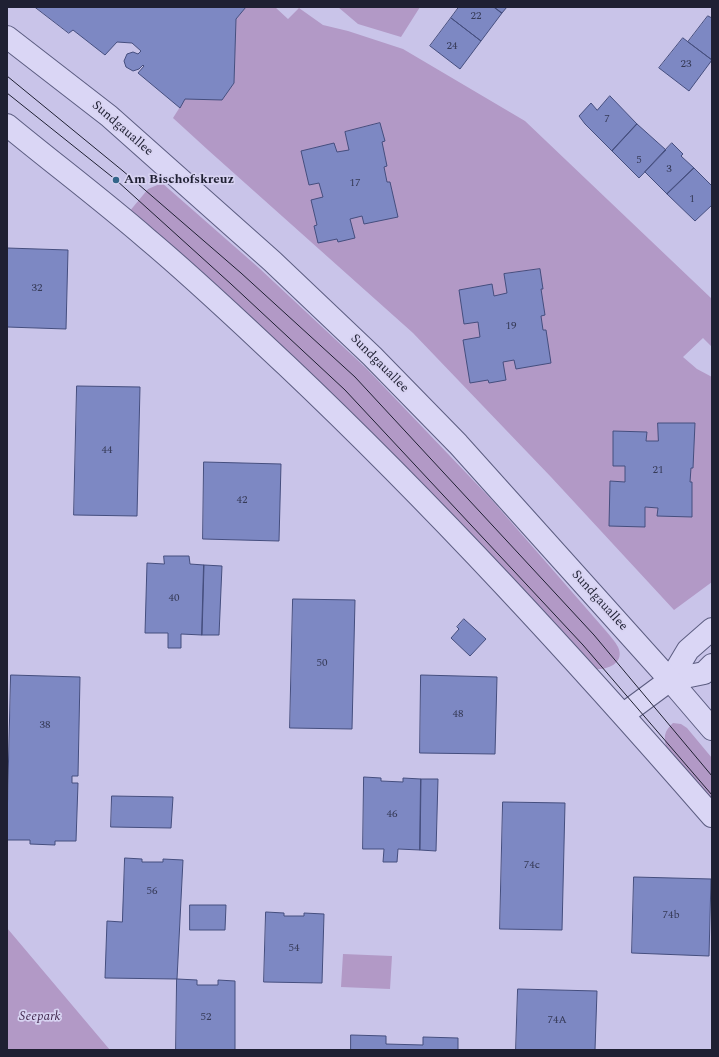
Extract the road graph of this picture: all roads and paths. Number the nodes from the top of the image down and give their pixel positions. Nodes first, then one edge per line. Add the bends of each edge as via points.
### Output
1 (7, 37) edge
2 (7, 126) edge
3 (712, 629) edge
4 (712, 665) edge
5 (670, 680) junction
6 (624, 714) junction
7 (712, 729) edge
8 (712, 816) edge

1 - 5 street, Sundgauallee via 109,116 272,261 372,356 458,444
2 - 6 street via 147,238 328,405 429,506
3 - 5 street via 688,650
4 - 5 street via 704,673
5 - 6 street
5 - 7 street, Sundgauallee
6 - 8 street

